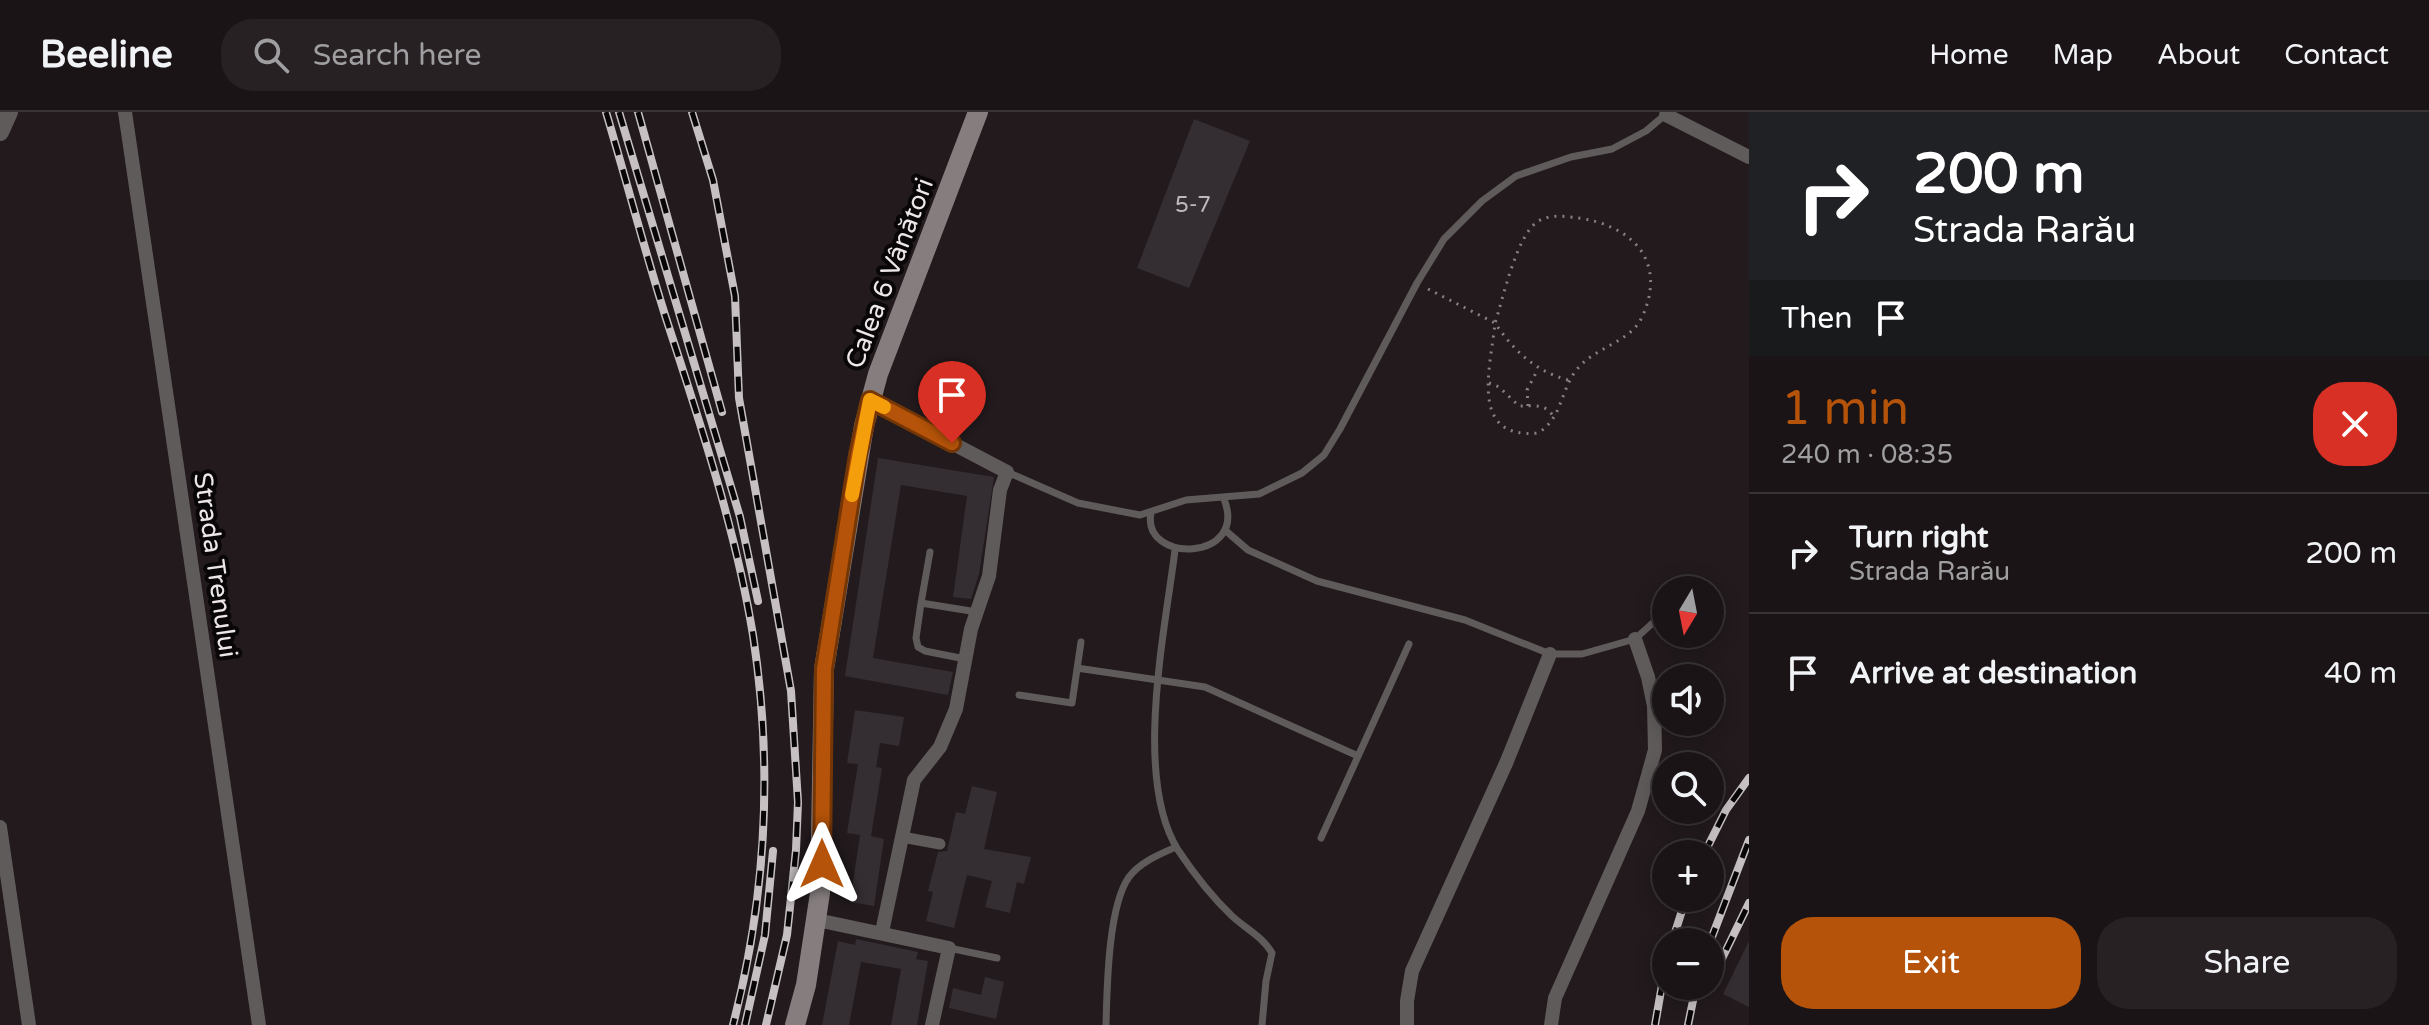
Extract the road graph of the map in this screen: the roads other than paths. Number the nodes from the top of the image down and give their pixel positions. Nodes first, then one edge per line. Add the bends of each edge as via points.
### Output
1 (9, 112) edge
2 (125, 112) edge
3 (978, 112) edge
4 (1666, 113) edge
5 (0, 132) edge
6 (1749, 157) edge
7 (870, 400) junction
8 (1007, 472) junction
9 (1224, 499) junction
10 (1151, 513) junction
11 (1226, 531) junction
12 (1175, 550) junction
13 (930, 552) dead end
14 (921, 603) junction
15 (977, 612) junction
16 (1652, 624) edge
17 (1635, 639) junction
18 (1081, 642) dead end
19 (1409, 644) dead end
20 (1550, 654) junction
21 (965, 659) junction
22 (1077, 668) junction
23 (1160, 680) junction
24 (1019, 695) dead end
25 (1358, 756) junction
26 (0, 827) edge
27 (902, 837) junction
28 (1321, 838) dead end
29 (940, 844) dead end
30 (1176, 847) junction
31 (6, 910) edge
32 (817, 920) junction
33 (882, 932) junction
34 (949, 948) junction
35 (997, 958) dead end
36 (29, 1025) edge
37 (259, 1025) edge
38 (795, 1025) edge
39 (932, 1025) edge
40 (1106, 1025) edge
41 (1262, 1025) edge
42 (1407, 1025) edge
43 (1551, 1025) edge

1 - 5 street
2 - 37 street, Strada Trenului
3 - 7 main road, Calea 6 Vânători
4 - 6 street
4 - 9 lane via 1612,149 1516,176 1482,201 1444,239 1324,455 1302,473 1259,494
7 - 8 street
7 - 32 main road, Calea 6 Vânători via 824,669
8 - 10 lane via 1078,503
8 - 15 street via 989,576
9 - 10 lane via 1186,500
9 - 11 lane via 1230,514
10 - 12 lane via 1155,536
11 - 12 lane via 1215,542
11 - 20 lane via 1248,550 1317,581 1465,620
12 - 23 lane
13 - 14 lane
14 - 15 lane
14 - 21 lane via 918,647
15 - 21 street
16 - 17 lane
17 - 20 lane via 1582,654
17 - 43 street via 1654,706 1655,750 1638,811 1555,998
18 - 22 lane
19 - 25 lane
20 - 42 street via 1412,971
21 - 27 street via 952,719 940,747 914,780
22 - 23 lane
22 - 24 lane via 1072,703
23 - 25 lane via 1205,687
23 - 30 lane via 1154,750 1162,806
25 - 28 lane
26 - 31 street
27 - 29 street
27 - 33 street
30 - 40 lane via 1150,859 1128,878 1114,918
30 - 41 lane via 1206,890 1272,953
31 - 36 street
32 - 33 street
32 - 38 main road, Calea 6 Vânători
33 - 34 street
34 - 35 lane
34 - 39 street

